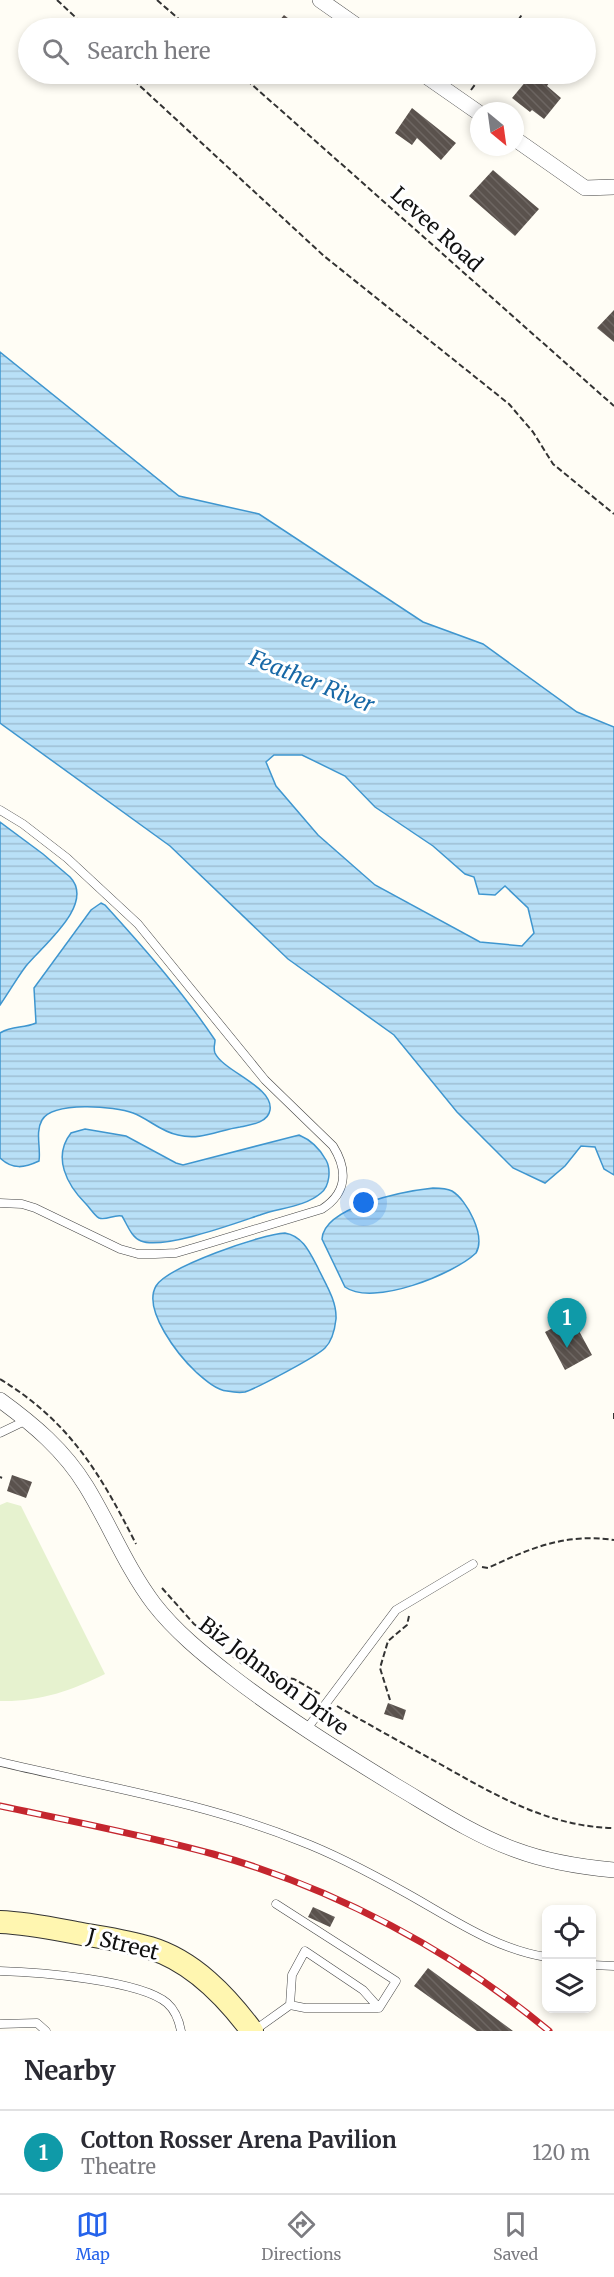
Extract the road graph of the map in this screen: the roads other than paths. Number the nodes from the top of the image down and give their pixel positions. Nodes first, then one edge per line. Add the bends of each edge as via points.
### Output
1 (320, 0) edge
2 (346, 18) edge
3 (437, 84) edge
4 (470, 107) edge
5 (524, 145) edge
6 (614, 188) edge
7 (0, 810) edge
8 (0, 1203) edge
9 (0, 1400) edge
10 (27, 1420) junction
11 (0, 1433) edge
12 (473, 1564) road end
13 (306, 1730) junction
14 (0, 1762) edge
15 (614, 1870) edge
16 (276, 1904) dead end
17 (0, 1922) edge
18 (542, 1956) edge
19 (596, 1965) edge
20 (614, 1966) edge
21 (0, 1971) edge
22 (290, 2006) junction
23 (379, 2008) junction
24 (0, 2024) edge
25 (249, 2030) edge
26 (46, 2031) edge
27 (181, 2031) edge

1 - 2 street
3 - 4 street
5 - 6 street via 585,188
7 - 8 lane via 67,858 138,924 259,1073 333,1146 344,1171 344,1183 338,1194 322,1209 176,1252 138,1254 120,1249 35,1208
9 - 10 street, Biz Johnson Drive
10 - 11 lane
10 - 13 street, Biz Johnson Drive via 74,1468 129,1568 174,1627 216,1664
12 - 13 lane via 396,1610
13 - 15 street, Biz Johnson Drive via 491,1840 538,1858
14 - 18 lane via 146,1794 299,1840 365,1871 479,1934
16 - 23 lane via 396,1981
17 - 25 main road, J Street via 152,1948 196,1971
19 - 20 lane
21 - 27 lane via 64,1975 133,1988 168,2004 179,2019
22 - 23 lane
22 - 23 lane via 292,1976 304,1951 363,1990
22 - 25 lane
24 - 26 lane via 38,2023

